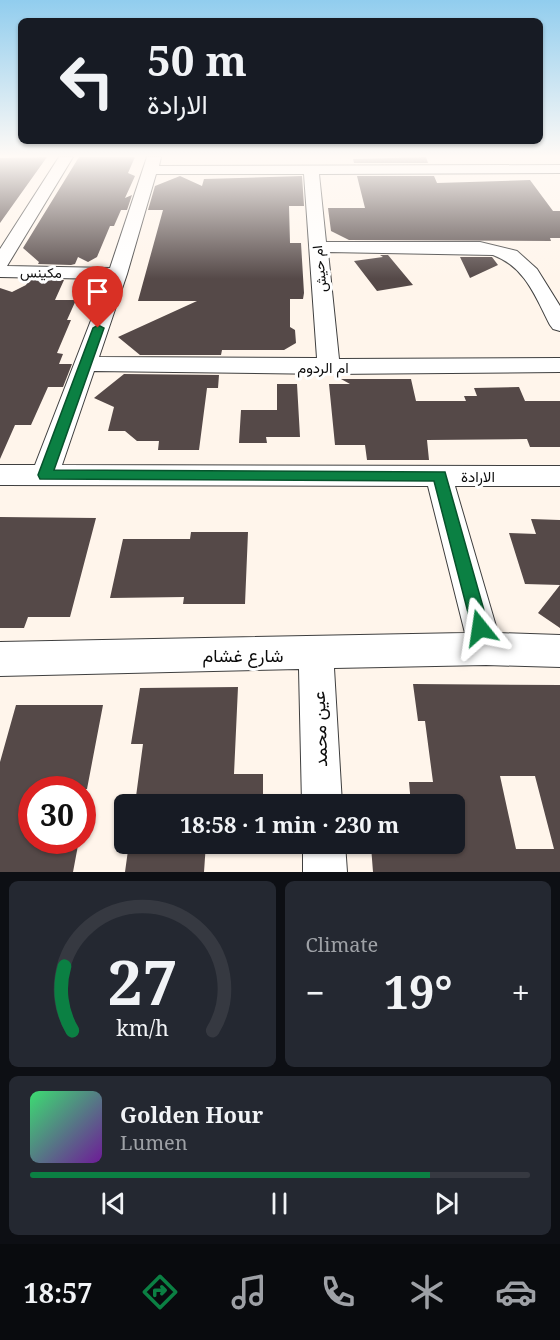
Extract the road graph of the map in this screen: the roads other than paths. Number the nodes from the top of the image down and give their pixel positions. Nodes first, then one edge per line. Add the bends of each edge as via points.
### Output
1 (38, 198) edge
2 (142, 198) edge
3 (313, 198) edge
4 (6, 244) edge
5 (316, 247) junction
6 (0, 263) edge
7 (0, 271) edge
8 (118, 274) junction
9 (560, 325) edge
10 (85, 364) junction
11 (560, 365) edge
12 (329, 368) junction
13 (0, 475) edge
14 (45, 475) junction
15 (440, 476) junction
16 (560, 476) edge
17 (486, 650) junction
18 (560, 651) edge
19 (316, 655) junction
20 (0, 659) edge
21 (322, 794) edge
22 (324, 854) edge
23 (325, 872) edge

1 - 4 street, مكينس
2 - 8 street
3 - 5 street, ام حيش
4 - 6 street, مكينس
5 - 9 street via 480,247 506,251 526,265
5 - 12 street, ام حيش
7 - 8 street, مكينس
8 - 10 street
10 - 12 street, ام الردوم
10 - 14 street
11 - 12 street, ام الردوم
13 - 14 street, الارادة
14 - 15 street, الارادة
15 - 16 street, الارادة
15 - 17 street
17 - 18 street, شارع غشام
17 - 19 street, شارع غشام
19 - 20 street, شارع غشام
19 - 21 street, عين محمد
22 - 23 street

